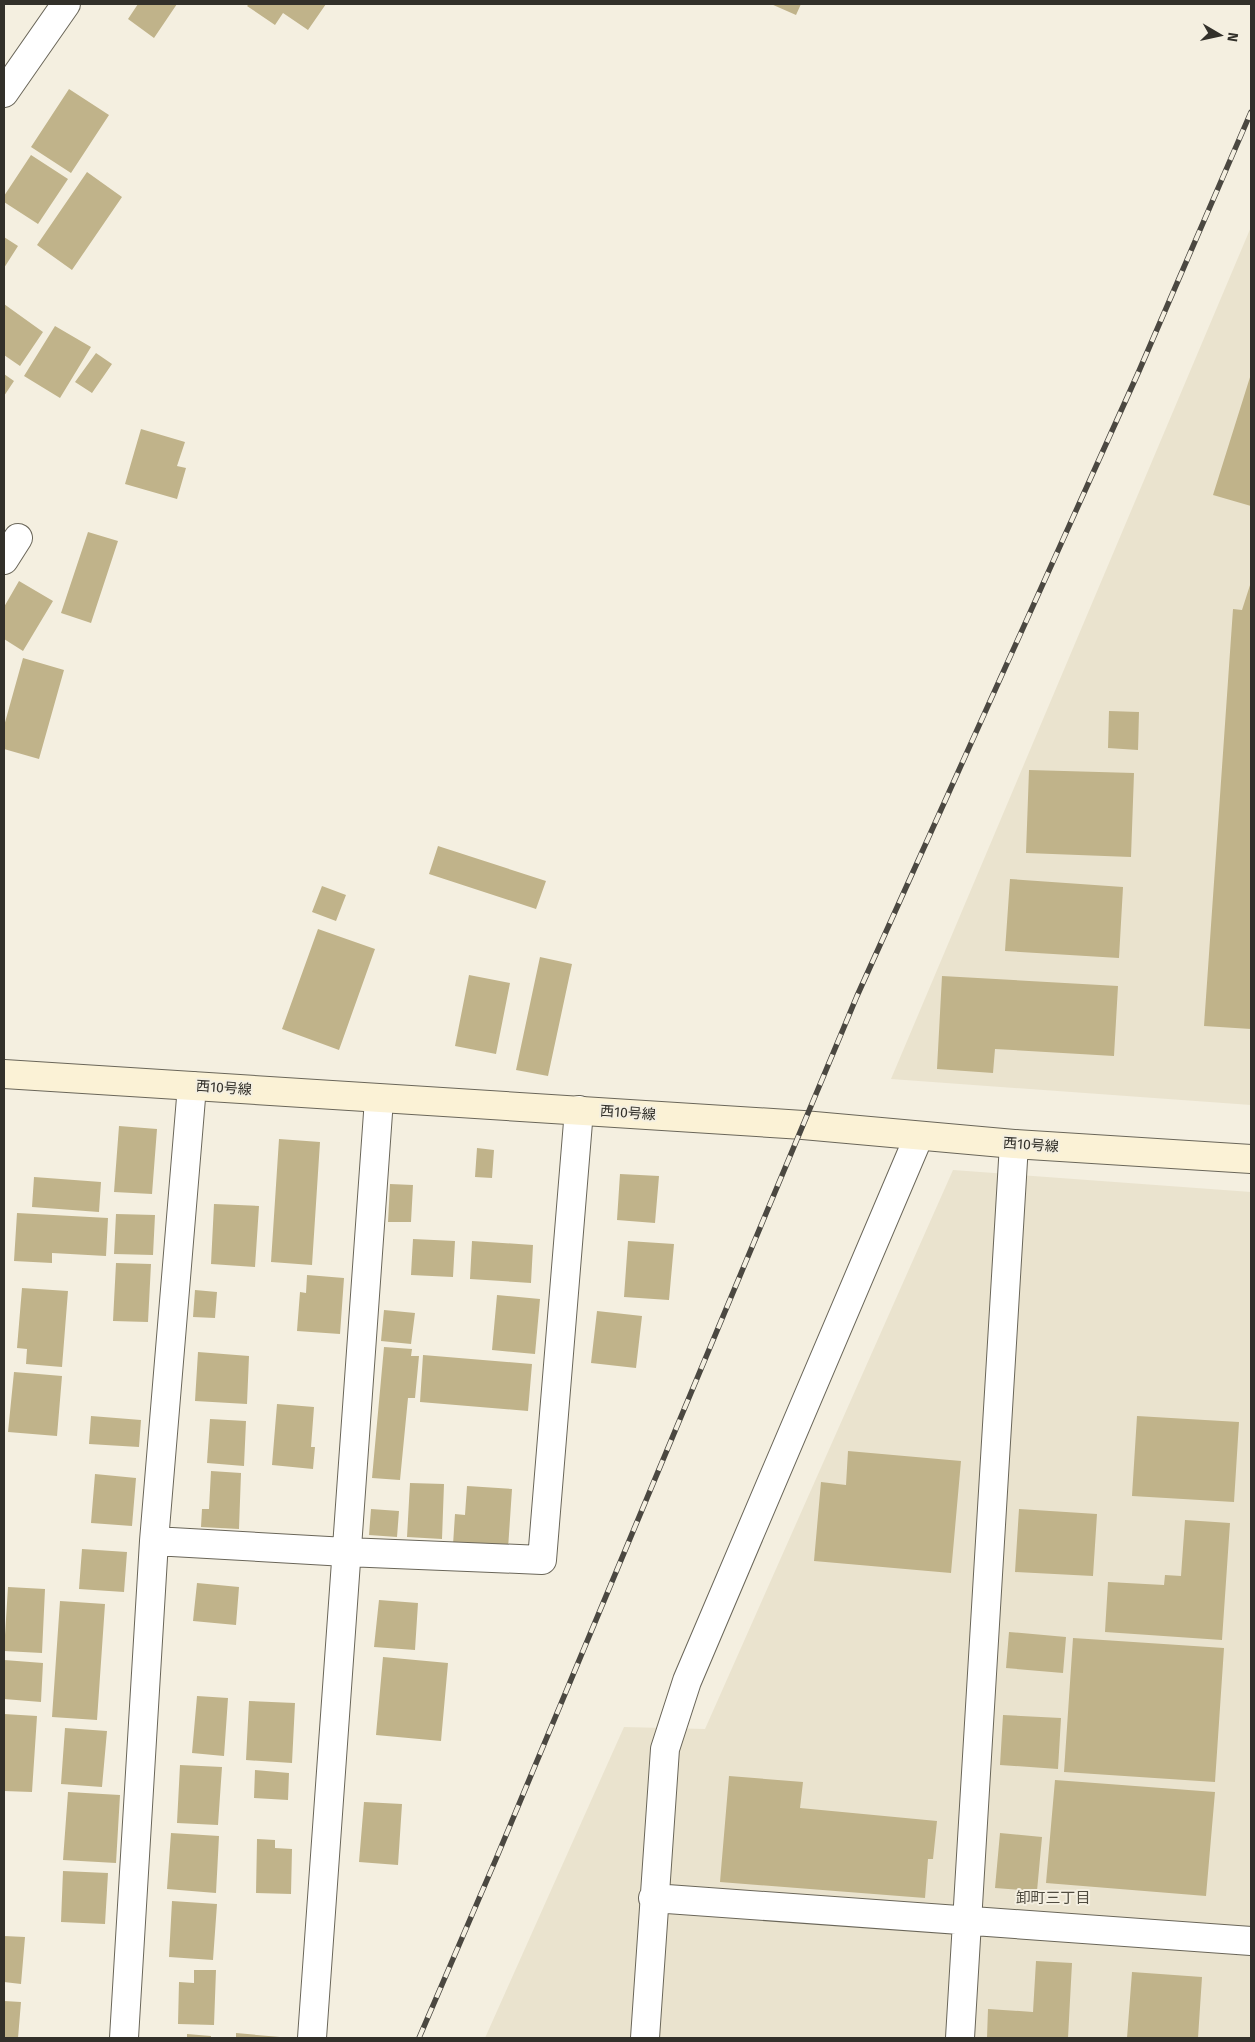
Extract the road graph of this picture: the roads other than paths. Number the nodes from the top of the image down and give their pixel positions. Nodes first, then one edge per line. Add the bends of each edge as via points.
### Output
1 (66, 4) edge
2 (4, 93) edge
3 (4, 538) edge
4 (4, 560) edge
5 (4, 1074) edge
6 (192, 1086) junction
7 (379, 1099) junction
8 (579, 1110) junction
9 (919, 1136) junction
10 (1014, 1144) junction
11 (1251, 1159) edge
12 (154, 1541) junction
13 (346, 1552) junction
14 (653, 1898) junction
15 (968, 1920) junction
16 (1251, 1941) edge
17 (124, 2038) edge
18 (312, 2038) edge
19 (644, 2038) edge
20 (960, 2038) edge

1 - 2 street
3 - 4 street via 18,538
5 - 6 street, 西10号線
6 - 7 street, 西10号線
6 - 12 street
7 - 8 street, 西10号線
7 - 13 street
8 - 9 street, 西10号線
8 - 13 street via 542,1560
9 - 10 street, 西10号線
9 - 14 street via 687,1681 665,1749
10 - 11 street, 西10号線
10 - 15 street
12 - 13 street
12 - 17 street
13 - 18 street
14 - 15 street
14 - 19 street
15 - 16 street
15 - 20 street

